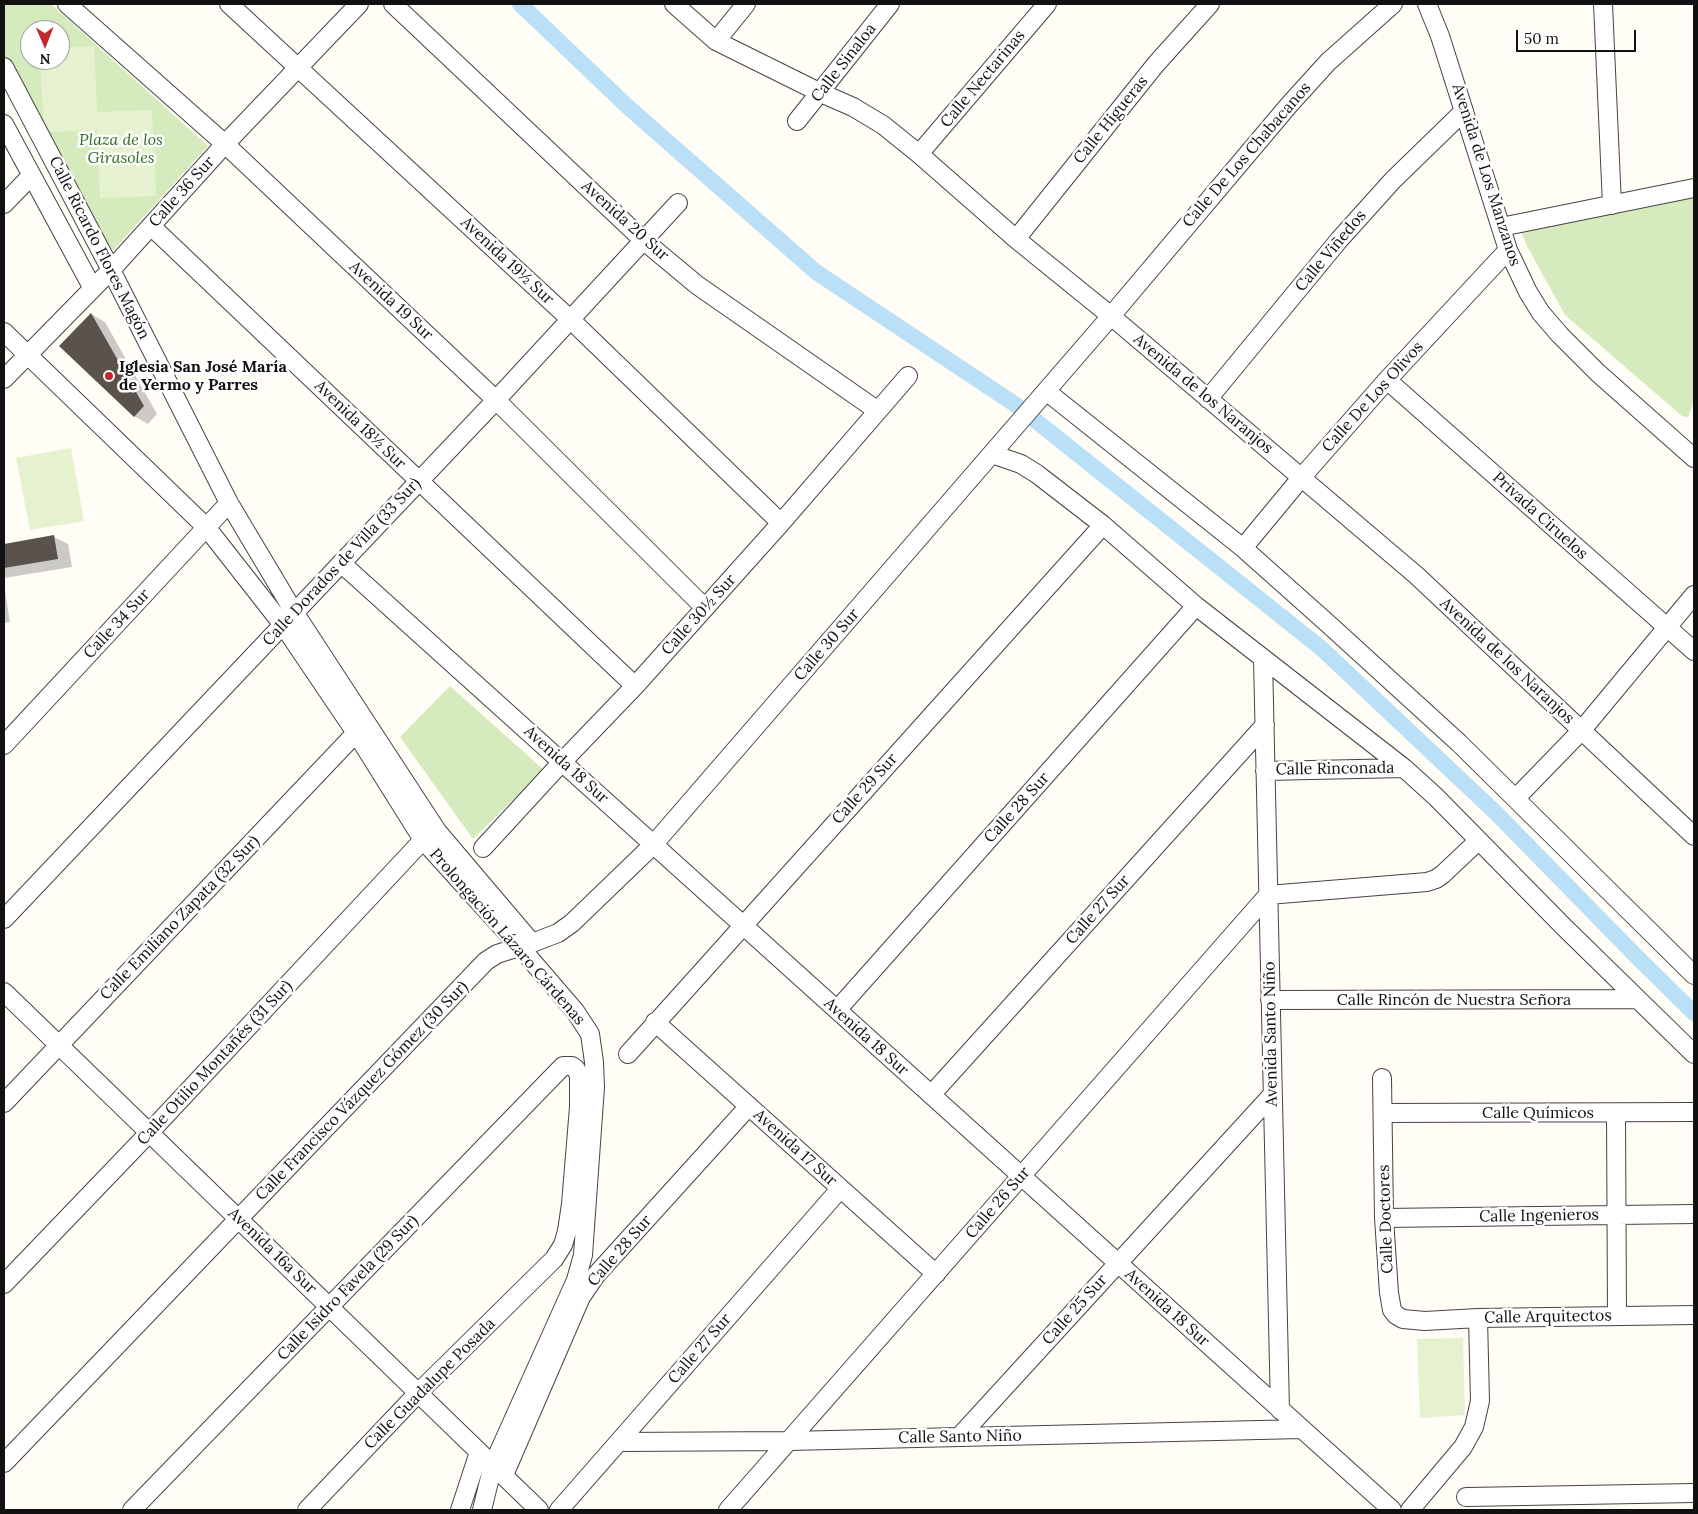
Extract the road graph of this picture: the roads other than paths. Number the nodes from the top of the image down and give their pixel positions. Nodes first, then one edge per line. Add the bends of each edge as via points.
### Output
1 (67, 4) edge
2 (229, 4) edge
3 (359, 4) edge
4 (393, 4) edge
5 (674, 4) edge
6 (746, 4) edge
7 (890, 4) edge
8 (1047, 4) edge
9 (1210, 4) edge
10 (1393, 4) edge
11 (1427, 4) edge
12 (1603, 4) edge
13 (716, 41) junction
14 (4, 67) edge
15 (296, 68) junction
16 (821, 93) junction
17 (1463, 112) junction
18 (797, 121) dead end
19 (4, 124) edge
20 (225, 144) junction
21 (919, 154) junction
22 (32, 176) junction
23 (1694, 188) edge
24 (678, 203) dead end
25 (4, 204) edge
26 (1612, 206) junction
27 (151, 226) junction
28 (1501, 227) junction
29 (1016, 238) junction
30 (643, 240) junction
31 (1508, 250) junction
32 (111, 270) junction
33 (92, 288) junction
34 (1111, 316) junction
35 (570, 320) junction
36 (4, 332) edge
37 (27, 355) junction
38 (908, 376) dead end
39 (4, 379) edge
40 (1387, 380) junction
41 (1041, 397) junction
42 (1208, 399) junction
43 (496, 400) junction
44 (878, 411) junction
45 (1692, 449) edge
46 (992, 454) junction
47 (1301, 478) junction
48 (419, 481) junction
49 (230, 503) junction
50 (781, 523) junction
51 (1103, 526) junction
52 (207, 528) junction
53 (1243, 548) junction
54 (341, 563) junction
55 (1694, 595) edge
56 (1196, 606) junction
57 (704, 608) junction
58 (289, 618) junction
59 (1667, 628) junction
60 (1694, 651) edge
61 (1263, 659) junction
62 (635, 686) junction
63 (1265, 725) junction
64 (1581, 731) junction
65 (356, 733) junction
66 (4, 745) edge
67 (562, 762) junction
68 (1404, 768) junction
69 (1265, 771) junction
70 (1516, 798) junction
71 (1694, 836) edge
72 (423, 840) junction
73 (1478, 841) junction
74 (653, 845) junction
75 (483, 848) dead end
76 (1268, 895) junction
77 (4, 919) edge
78 (742, 925) junction
79 (526, 945) junction
80 (1694, 975) edge
81 (4, 992) edge
82 (1637, 999) junction
83 (1270, 1000) junction
84 (837, 1010) junction
85 (655, 1022) junction
86 (58, 1045) junction
87 (628, 1054) dead end
88 (1694, 1054) edge
89 (564, 1066) joint
90 (1382, 1078) dead end
91 (931, 1095) junction
92 (1272, 1095) junction
93 (4, 1104) edge
94 (749, 1106) junction
95 (1694, 1112) edge
96 (1383, 1113) junction
97 (1616, 1113) junction
98 (149, 1133) junction
99 (1021, 1177) junction
100 (840, 1188) junction
101 (1694, 1214) edge
102 (1616, 1215) junction
103 (1384, 1218) junction
104 (239, 1219) junction
105 (1118, 1263) junction
106 (936, 1274) junction
107 (4, 1284) edge
108 (330, 1307) junction
109 (1617, 1315) junction
110 (1694, 1315) edge
111 (1478, 1318) junction
112 (1403, 1319) joint
113 (418, 1393) junction
114 (1280, 1410) junction
115 (1302, 1429) junction
116 (959, 1437) junction
117 (790, 1441) junction
118 (619, 1442) junction
119 (479, 1452) junction
120 (4, 1464) edge
121 (498, 1470) junction
122 (1694, 1493) edge
123 (1466, 1497) dead end
124 (132, 1510) edge
125 (307, 1510) edge
126 (460, 1510) edge
127 (482, 1510) edge
128 (539, 1510) edge
129 (559, 1510) edge
130 (728, 1510) edge
131 (1392, 1510) edge
132 (1410, 1510) edge

1 - 20 street, Avenida 19 Sur
2 - 15 street, Avenida 19½ Sur
3 - 15 street, Calle 36 Sur
4 - 30 street, Avenida 20 Sur
5 - 13 street, Avenida de los Naranjos
6 - 13 street
7 - 16 street, Calle Sinaloa
8 - 21 street, Calle Nectarinas
9 - 29 street, Calle Higueras via 1156,64
10 - 34 street, Calle De Los Chabacanos via 1328,62 1289,105
11 - 17 street, Avenida de Los Manzanos
12 - 26 street
13 - 16 street, Avenida de los Naranjos
14 - 32 street, Calle Ricardo Flores Magón
15 - 20 street, Calle 36 Sur
15 - 35 street, Avenida 19½ Sur
16 - 18 street, Calle Sinaloa
16 - 21 street, Avenida de los Naranjos via 853,106
17 - 28 street, Avenida de Los Manzanos
17 - 42 street, Calle Viñedos via 1392,180
19 - 22 street
20 - 27 street, Calle 36 Sur
20 - 43 street, Avenida 19 Sur
21 - 29 street, Avenida de los Naranjos
22 - 25 street
22 - 33 street
23 - 26 street
24 - 30 street, Calle Dorados de Villa (33 Sur)
26 - 28 street
27 - 32 street, Calle 36 Sur
27 - 48 street, Avenida 18½ Sur
28 - 31 street, Avenida de Los Manzanos
29 - 34 street, Avenida de los Naranjos
30 - 35 street, Calle Dorados de Villa (33 Sur)
30 - 44 street, Avenida 20 Sur via 696,285
31 - 40 street, Calle De Los Olivos
31 - 45 street, Avenida de Los Manzanos via 1528,292 1560,335 1598,373
32 - 33 street, Calle 36 Sur
32 - 49 street, Calle Ricardo Flores Magón
33 - 37 street, Calle 36 Sur
34 - 41 street, Calle 30 Sur
34 - 42 street, Avenida de los Naranjos
35 - 43 street, Calle Dorados de Villa (33 Sur)
35 - 50 street, Avenida 19½ Sur
36 - 37 street
37 - 39 street, Calle 36 Sur
37 - 52 street
38 - 44 street, Calle 30½ Sur
40 - 47 street, Calle De Los Olivos
40 - 59 street, Privada Ciruelos
41 - 46 street, Calle 30 Sur
41 - 53 street
42 - 47 street, Avenida de los Naranjos
43 - 48 street, Calle Dorados de Villa (33 Sur)
43 - 57 street, Avenida 19 Sur
44 - 50 street, Calle 30½ Sur
46 - 51 street via 1021,464 1037,474
46 - 74 street, Calle 30 Sur
47 - 53 street, Calle De Los Olivos
47 - 64 street, Avenida de los Naranjos via 1416,576
48 - 54 street, Calle Dorados de Villa (33 Sur)
48 - 62 street, Avenida 18½ Sur
49 - 52 street, Calle 34 Sur
49 - 58 street, Calle Ricardo Flores Magón
50 - 57 street, Calle 30½ Sur
51 - 56 street
51 - 78 street, Calle 29 Sur
52 - 58 street
52 - 66 street, Calle 34 Sur
53 - 70 street
54 - 58 street, Calle Dorados de Villa (33 Sur)
54 - 67 street, Avenida 18 Sur
55 - 59 street
56 - 61 street
56 - 84 street, Calle 28 Sur
57 - 62 street, Calle 30½ Sur
58 - 65 street, Prolongación Lázaro Cárdenas
58 - 77 street, Calle Dorados de Villa (33 Sur)
58 - 79 street, Prolongación Lázaro Cárdenas via 437,831
59 - 60 street, Privada Ciruelos
59 - 64 street
61 - 63 street, Avenida Santo Niño
61 - 68 street
62 - 67 street, Calle 30½ Sur
63 - 69 street, Avenida Santo Niño
63 - 91 street, Calle 27 Sur
64 - 70 street
64 - 71 street, Avenida de los Naranjos
65 - 72 street, Prolongación Lázaro Cárdenas
65 - 86 street, Calle Emiliano Zapata (32 Sur)
67 - 74 street, Avenida 18 Sur
67 - 75 street, Calle 30½ Sur
68 - 69 street, Calle Rinconada
68 - 73 street
69 - 76 street, Avenida Santo Niño
70 - 80 street
72 - 79 street, Prolongación Lázaro Cárdenas
72 - 98 street, Calle Otilio Montañés (31 Sur)
73 - 76 street via 1443,874 1427,882
73 - 82 street
74 - 78 street, Avenida 18 Sur
74 - 79 street, Calle 30 Sur via 572,923 558,933
76 - 83 street, Avenida Santo Niño
76 - 99 street, Calle 26 Sur
78 - 84 street, Avenida 18 Sur
78 - 85 street, Calle 29 Sur
79 - 104 street, Calle Francisco Vázquez Gómez (30 Sur) via 486,961
79 - 121 street, Prolongación Lázaro Cárdenas via 590,1034 595,1088 583,1255 576,1280
81 - 86 street, Avenida 16a Sur
82 - 83 street, Calle Rincón de Nuestra Señora
82 - 88 street
83 - 92 street, Avenida Santo Niño
84 - 91 street, Avenida 18 Sur
85 - 87 street, Calle 29 Sur
85 - 94 street, Avenida 17 Sur
86 - 93 street, Calle Emiliano Zapata (32 Sur)
86 - 98 street, Avenida 16a Sur
89 - 108 street, Calle Isidro Favela (29 Sur)
89 - 113 street, Calle Guadalupe Posada via 572,1066 579,1076 567,1231 563,1245 554,1259
90 - 96 street, Calle Doctores
91 - 99 street, Avenida 18 Sur
92 - 105 street, Calle 25 Sur
92 - 114 street, Avenida Santo Niño
94 - 100 street, Avenida 17 Sur
94 - 121 street, Calle 28 Sur via 596,1275 581,1297
95 - 97 street, Calle Químicos
96 - 97 street, Calle Químicos
96 - 103 street, Calle Doctores
97 - 102 street
98 - 104 street, Avenida 16a Sur
98 - 107 street, Calle Otilio Montañés (31 Sur)
99 - 105 street, Avenida 18 Sur
99 - 106 street, Calle 26 Sur
100 - 106 street, Avenida 17 Sur
100 - 118 street, Calle 27 Sur
101 - 102 street, Calle Ingenieros
102 - 103 street, Calle Ingenieros
102 - 109 street
103 - 112 street, Calle Doctores via 1390,1302 1392,1310
104 - 108 street, Avenida 16a Sur
104 - 120 street, Calle Francisco Vázquez Gómez (30 Sur)
105 - 114 street, Avenida 18 Sur
105 - 116 street, Calle 25 Sur
106 - 117 street, Calle 26 Sur
108 - 113 street, Avenida 16a Sur
108 - 124 street, Calle Isidro Favela (29 Sur)
109 - 110 street, Calle Arquitectos
109 - 111 street, Calle Arquitectos
111 - 112 street, Calle Arquitectos
111 - 132 street via 1480,1401 1474,1427 1463,1447
113 - 119 street, Avenida 16a Sur
113 - 125 street, Calle Guadalupe Posada
114 - 115 street, Avenida 18 Sur
115 - 116 street, Calle Santo Niño
115 - 131 street, Avenida 18 Sur
116 - 117 street, Calle Santo Niño
117 - 118 street, Calle Santo Niño
117 - 130 street, Calle 26 Sur
118 - 129 street, Calle 27 Sur
119 - 121 street, Avenida 16a Sur
119 - 126 street
121 - 127 street, Prolongación Lázaro Cárdenas
121 - 128 street, Avenida 16a Sur
122 - 123 street

